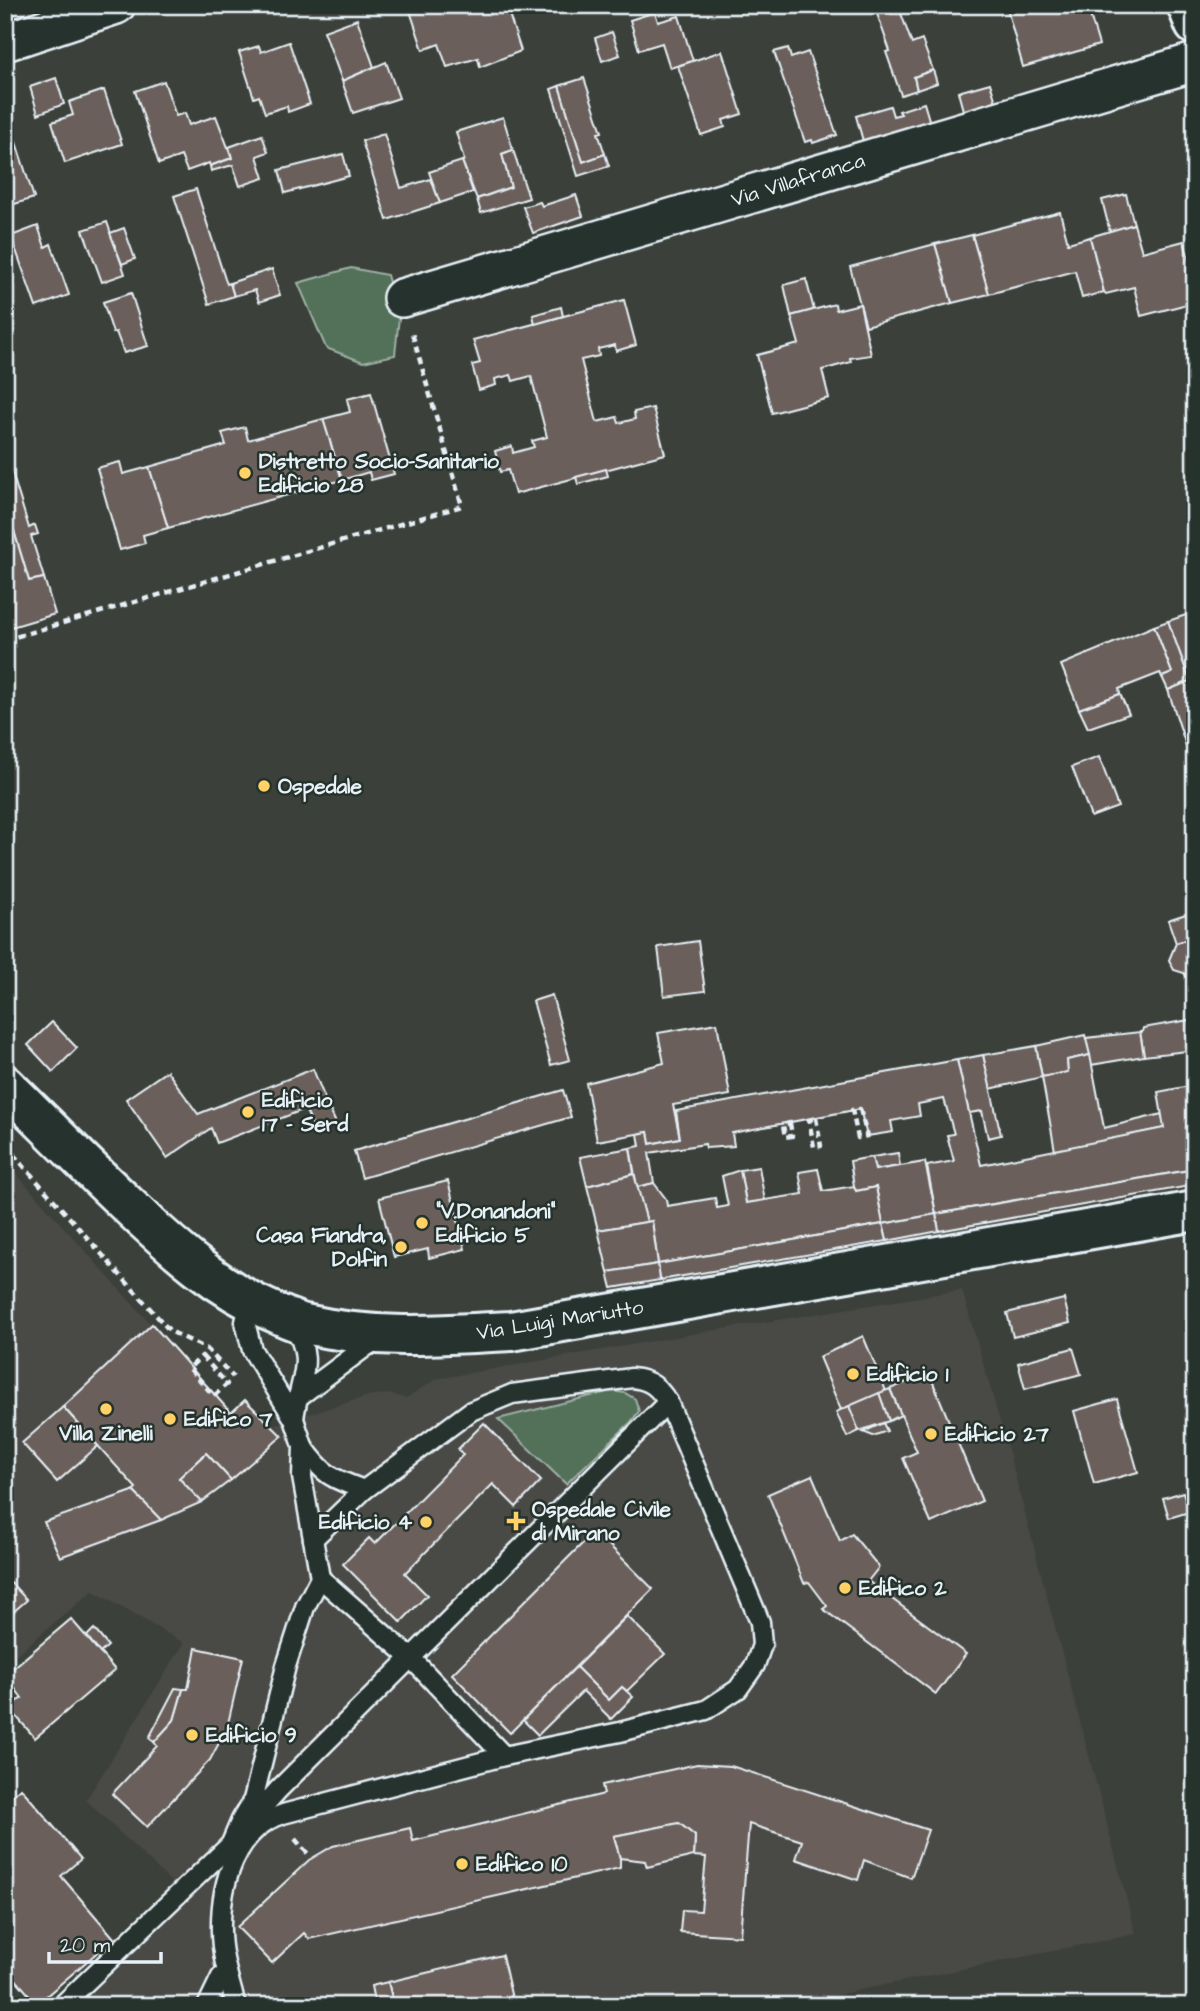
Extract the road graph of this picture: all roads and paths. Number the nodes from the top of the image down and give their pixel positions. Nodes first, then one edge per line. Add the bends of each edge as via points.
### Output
1 (116, 5) edge
2 (1187, 5) edge
3 (1195, 25) edge
4 (24, 26) edge
5 (1195, 62) edge
6 (402, 298) joint
7 (5, 640) edge
8 (5, 1086) edge
9 (852, 1111) joint
10 (809, 1119) joint
11 (5, 1145) edge
12 (1195, 1211) edge
13 (250, 1302) junction
14 (289, 1318) junction
15 (382, 1335) junction
16 (235, 1379) dead end
17 (214, 1395) joint
18 (297, 1398) junction
19 (668, 1402) junction
20 (294, 1419) junction
21 (303, 1446) junction
22 (364, 1490) junction
23 (313, 1539) junction
24 (320, 1578) junction
25 (412, 1659) junction
26 (504, 1756) junction
27 (287, 1830) dead end
28 (249, 1835) junction
29 (231, 1844) junction
30 (309, 1855) dead end
31 (221, 1976) junction
32 (61, 2006) edge
33 (207, 2006) edge
34 (228, 2006) edge
35 (236, 2006) edge

1 - 4 street
2 - 3 main road
5 - 6 street, Via Villafranca
6 - 7 path via 462,506
8 - 13 main road, Via Luigi Mariutto via 162,1237 210,1278
9 - 9 path via 860,1109 867,1136 858,1138
10 - 10 path via 816,1118 821,1146 814,1147
11 - 16 path via 170,1331 207,1349
12 - 15 main road, Via Luigi Mariutto via 511,1331
13 - 14 main road, Via Luigi Mariutto
13 - 20 lane via 245,1322 252,1350
14 - 15 main road, Via Luigi Mariutto
14 - 18 lane via 307,1360
15 - 18 lane
17 - 17 path via 189,1368 202,1356 227,1384
18 - 20 lane
19 - 22 lane via 656,1385 632,1378 512,1394 471,1412
19 - 25 lane
19 - 26 lane via 760,1622 762,1645 755,1665 738,1689 706,1710
20 - 21 lane
21 - 22 lane via 331,1478
21 - 23 lane via 302,1477
22 - 23 lane
23 - 24 lane
24 - 25 lane
24 - 29 lane via 286,1665 253,1800
25 - 26 lane
25 - 28 lane via 278,1790 262,1808
26 - 28 lane via 273,1817
27 - 30 path
28 - 35 lane via 235,1857 222,1901 221,1933
29 - 31 lane via 212,1909
29 - 32 lane
31 - 33 lane
31 - 34 lane

